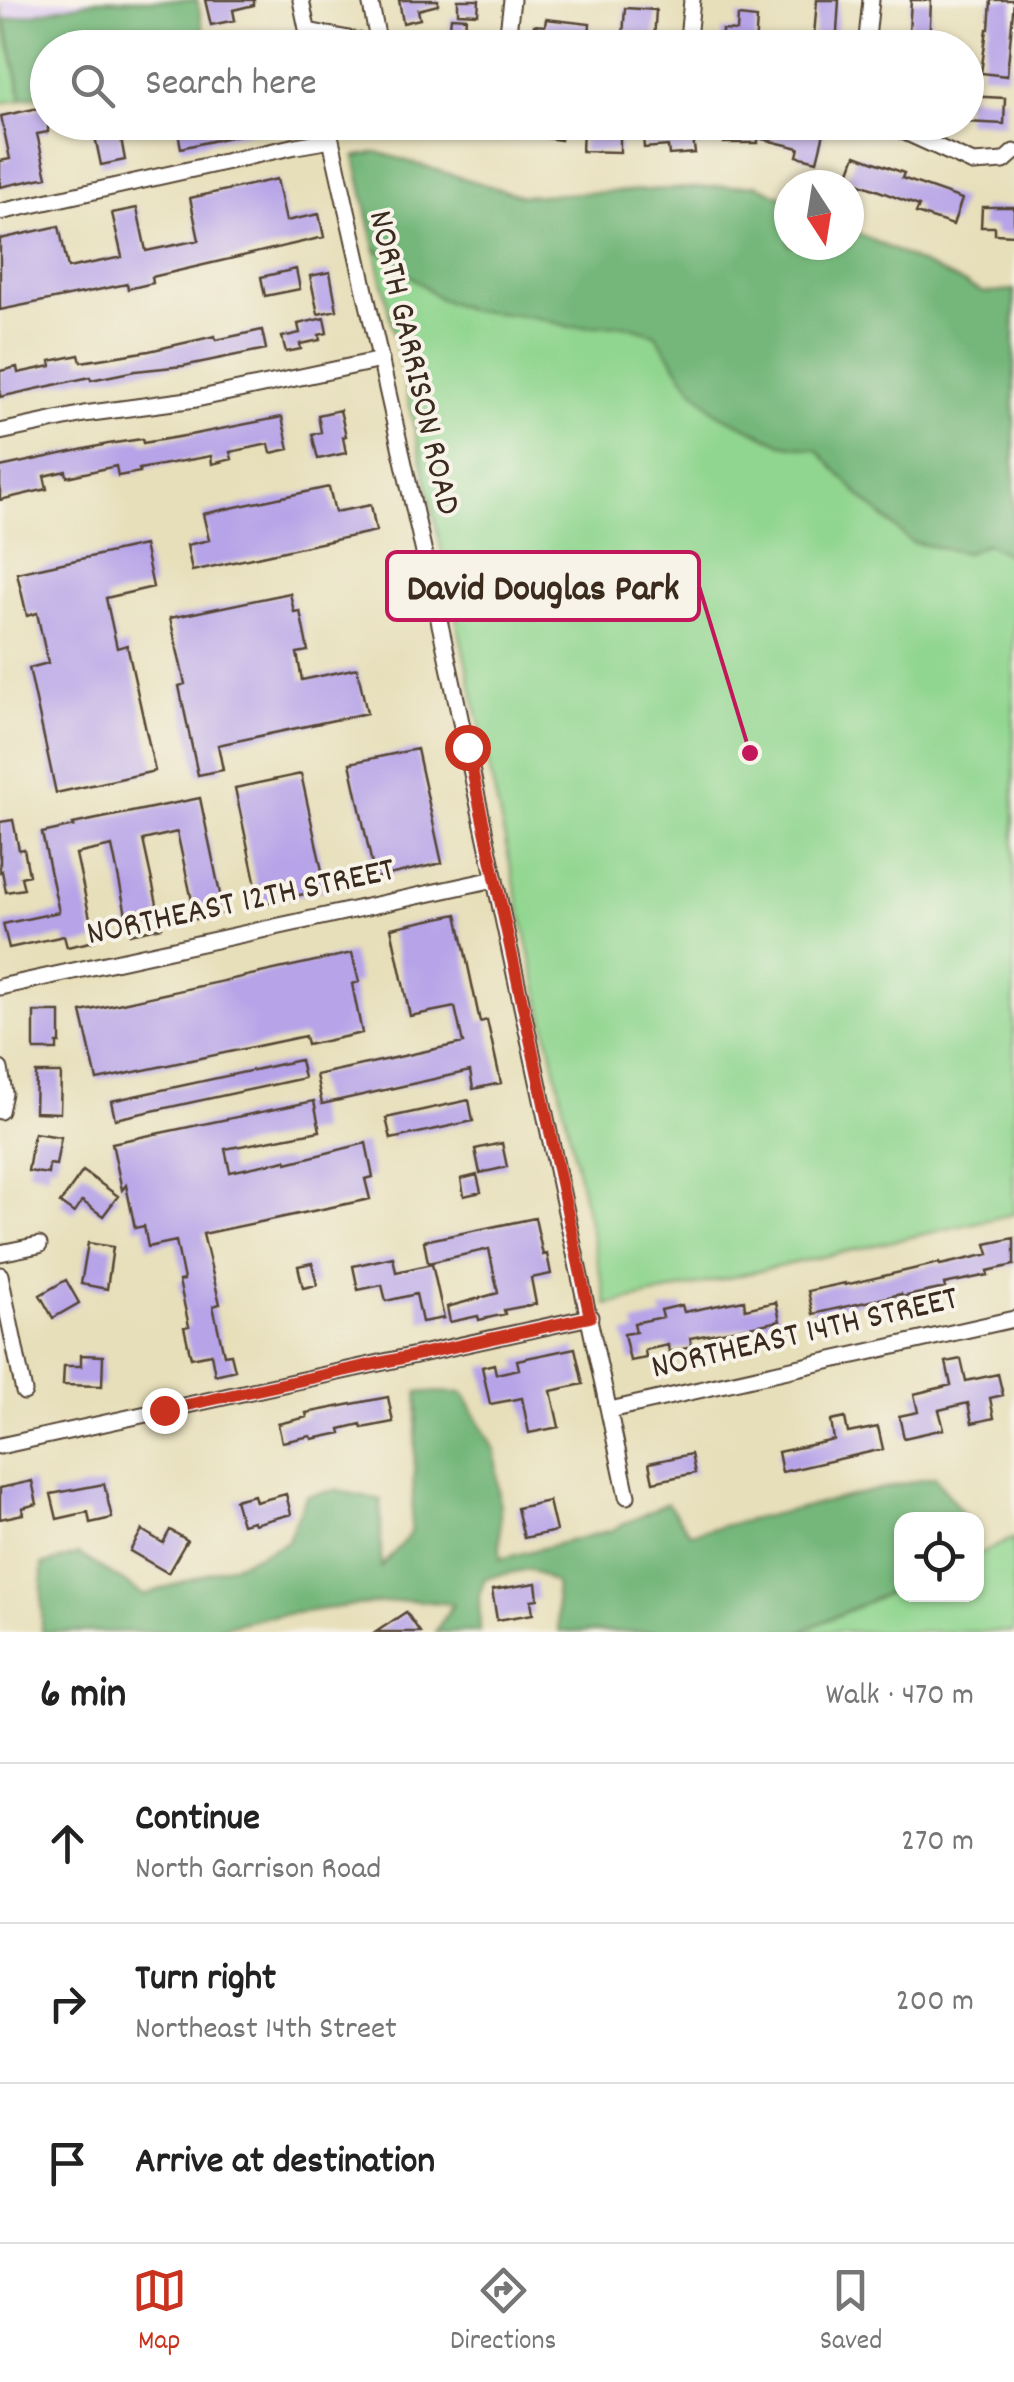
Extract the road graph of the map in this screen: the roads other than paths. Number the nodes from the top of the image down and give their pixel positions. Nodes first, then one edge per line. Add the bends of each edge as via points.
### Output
1 (301, 0) edge
2 (370, 0) edge
3 (512, 0) edge
4 (692, 0) edge
5 (871, 0) edge
6 (308, 30) edge
7 (377, 30) edge
8 (508, 30) edge
9 (689, 30) edge
10 (868, 30) edge
11 (331, 140) joint
12 (923, 140) edge
13 (1009, 157) edge
14 (0, 212) edge
15 (381, 360) junction
16 (0, 432) edge
17 (495, 878) junction
18 (0, 987) edge
19 (0, 1069) edge
20 (0, 1111) edge
21 (39, 1245) dead end
22 (0, 1253) edge
23 (0, 1275) edge
24 (590, 1317) junction
25 (1014, 1319) edge
26 (24, 1392) dead end
27 (610, 1410) junction
28 (0, 1446) edge
29 (628, 1496) dead end

1 - 6 street
2 - 7 street
3 - 8 street
4 - 9 street
5 - 10 street
11 - 14 street
11 - 15 street, NORTH GARRISON ROAD
12 - 13 street via 973,163
15 - 16 street
15 - 17 street, NORTH GARRISON ROAD
17 - 18 street, NORTHEAST 12TH STREET
17 - 24 street, NORTH GARRISON ROAD
19 - 20 street
21 - 22 street
23 - 26 street
24 - 27 street, NORTH GARRISON ROAD
24 - 28 street
25 - 27 street, NORTHEAST 14TH STREET
27 - 29 street, NORTH GARRISON ROAD

